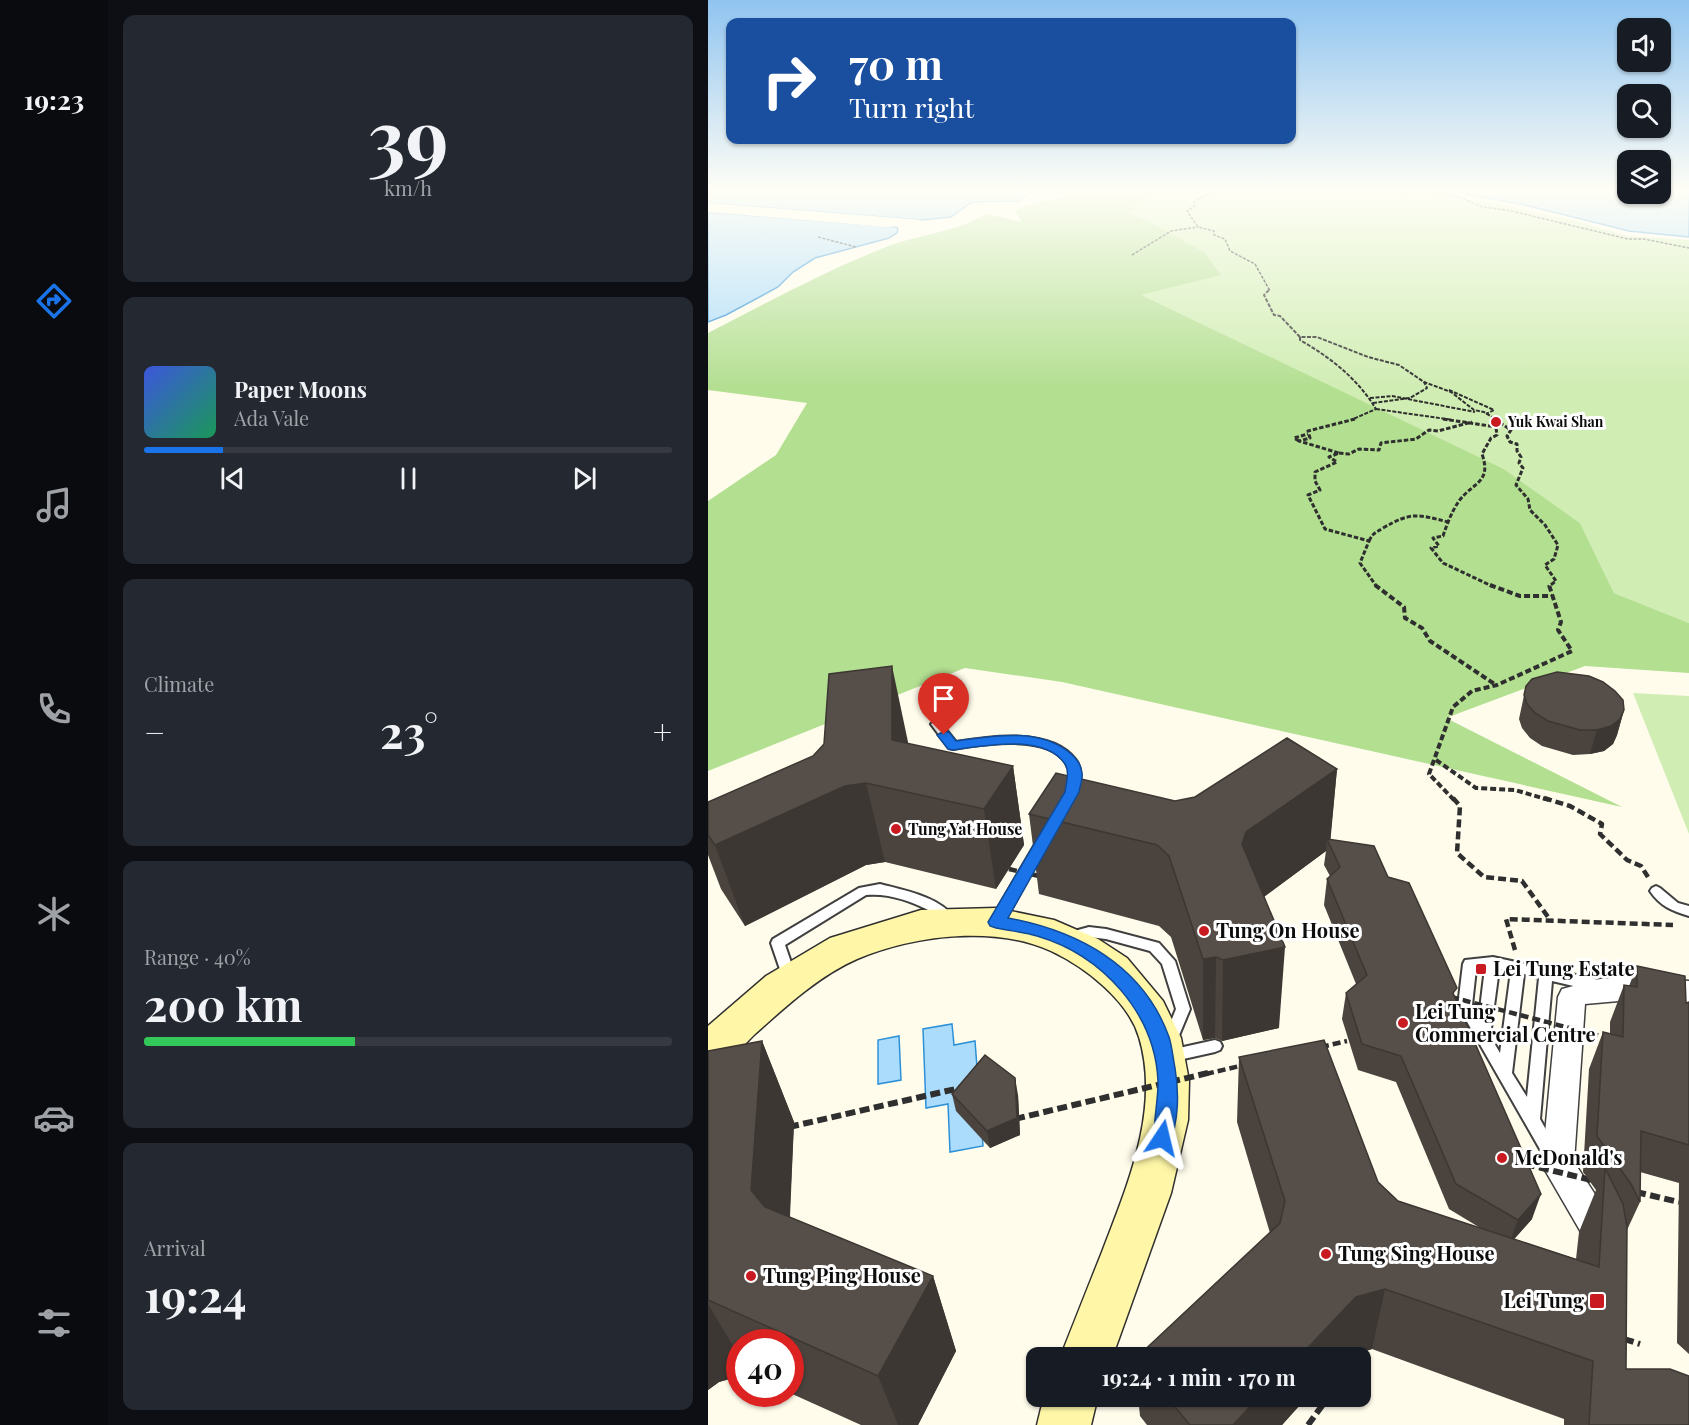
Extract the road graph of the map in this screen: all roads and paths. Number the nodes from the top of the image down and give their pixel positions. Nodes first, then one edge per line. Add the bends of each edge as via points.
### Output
1 (1241, 256) edge
2 (1300, 337) junction
3 (1424, 382) junction
4 (1438, 387) junction
5 (1370, 398) junction
6 (1406, 399) junction
7 (1373, 404) junction
8 (1376, 409) junction
9 (1487, 414) junction
10 (1472, 422) junction
11 (1502, 422) junction
12 (1497, 427) junction
13 (1339, 453) junction
14 (1448, 522) junction
15 (1369, 541) junction
16 (1552, 596) junction
17 (1497, 685) junction
18 (936, 724) dead end
19 (1436, 759) junction
20 (1066, 801) edge
21 (1049, 830) edge
22 (1009, 868) dead end
23 (1049, 878) dead end
24 (1656, 891) joint
25 (1689, 911) edge
26 (1551, 921) junction
27 (996, 922) junction
28 (1677, 926) dead end
29 (1517, 960) junction
30 (1493, 962) junction
31 (1546, 974) junction
32 (1614, 989) junction
33 (1689, 992) edge
34 (1447, 1005) edge
35 (1484, 1035) junction
36 (1358, 1036) edge
37 (1610, 1039) edge
38 (1347, 1041) junction
39 (1215, 1047) dead end
40 (1356, 1048) edge
41 (1313, 1049) edge
42 (708, 1056) edge
43 (1163, 1058) junction
44 (1256, 1063) edge
45 (1505, 1073) junction
46 (973, 1085) edge
47 (1532, 1120) junction
48 (1003, 1122) edge
49 (777, 1129) dead end
50 (1513, 1160) edge
51 (1558, 1165) junction
52 (1601, 1183) dead end
53 (1623, 1188) edge
54 (1678, 1202) dead end
55 (1614, 1266) edge
56 (1616, 1336) edge
57 (1371, 1338) dead end
58 (1640, 1344) dead end
59 (1090, 1347) edge
60 (1365, 1347) edge
61 (1069, 1407) edge
62 (1321, 1407) edge
63 (1065, 1425) edge
64 (1308, 1425) edge

1 - 2 path via 1255,264 1270,291 1264,295 1274,315 1280,316
2 - 3 path via 1317,337 1399,365
2 - 5 path via 1347,369
3 - 4 path
3 - 6 path via 1427,388 1423,393
4 - 9 path
4 - 9 path via 1463,394 1494,410
5 - 6 path
5 - 7 path
6 - 7 path
6 - 9 path
7 - 8 path
8 - 10 path
8 - 13 path via 1346,423 1308,431 1310,438 1299,441
9 - 11 path
10 - 12 path
10 - 13 path via 1429,430 1416,439 1381,443 1379,450
11 - 12 path
11 - 16 path via 1511,429 1507,436 1517,444 1521,457 1519,463 1523,468 1516,485 1558,545 1554,559 1545,565 1556,581 1548,586
12 - 14 path via 1497,435 1482,454 1486,464 1484,476 1457,503
13 - 15 path via 1329,458 1337,462 1315,472 1320,490 1308,495 1325,529
14 - 15 path via 1429,517 1396,518 1384,530 1374,532
14 - 16 path via 1443,536 1433,538 1439,546 1431,548 1443,563 1520,596
15 - 17 path via 1360,563 1374,584 1404,607 1405,618 1422,628 1430,640
16 - 17 path via 1561,622 1558,630 1572,651
17 - 19 path via 1472,691 1453,706
18 - 20 lane via 953,746 1000,739 1030,740 1056,749 1072,762 1075,774
19 - 24 path via 1476,788 1515,790 1570,806 1602,824 1600,834 1627,861 1641,866
19 - 26 path via 1429,774 1460,806 1457,853 1484,877 1522,881
21 - 27 lane
22 - 23 path, bridge
24 - 25 lane via 1673,906
26 - 28 path
26 - 29 path via 1506,919
27 - 42 street via 921,924 843,949 780,987
27 - 43 street via 1041,930 1085,950 1113,969 1149,1013 1160,1038
29 - 30 lane
29 - 31 lane
29 - 45 lane
30 - 35 lane
30 - 35 lane via 1470,964 1465,1006
31 - 32 lane
31 - 47 lane
32 - 33 street
32 - 51 street via 1572,997
34 - 37 path, bridge via 1443,994
35 - 45 lane
36 - 38 path
38 - 40 path
38 - 41 path, bridge
39 - 43 lane
43 - 59 street via 1168,1081 1166,1120 1148,1192
44 - 48 path, bridge
45 - 47 lane
46 - 49 path, bridge
47 - 51 lane
50 - 52 path, bridge
51 - 55 street via 1601,1233
53 - 54 path, bridge
56 - 58 path
57 - 60 path
61 - 63 street
62 - 64 path

